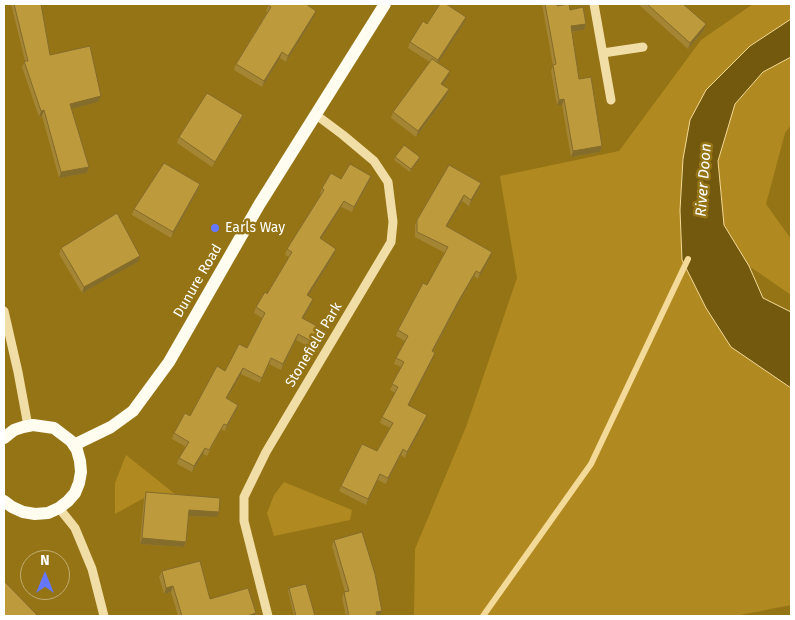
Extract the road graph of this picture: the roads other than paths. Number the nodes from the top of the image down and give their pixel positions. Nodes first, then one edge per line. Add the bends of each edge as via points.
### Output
1 (385, 4) edge
2 (594, 4) edge
3 (643, 48) dead end
4 (603, 53) junction
5 (612, 100) dead end
6 (315, 114) junction
7 (4, 311) edge
8 (28, 426) junction
9 (4, 438) edge
10 (74, 445) junction
11 (4, 501) edge
12 (59, 508) junction
13 (104, 616) edge
14 (268, 616) edge

1 - 6 main road, Dunure Road
2 - 4 street
3 - 4 street
4 - 5 street
6 - 10 main road, Dunure Road via 168,362 133,411
6 - 14 street, Stonefield Park via 374,162 388,182 391,242 266,452 244,497 244,521
7 - 8 street
8 - 9 main road via 14,430
8 - 10 main road via 54,428
10 - 12 main road via 80,461 79,482 75,493
11 - 12 main road via 17,510 35,514
12 - 13 street via 74,528 92,569

